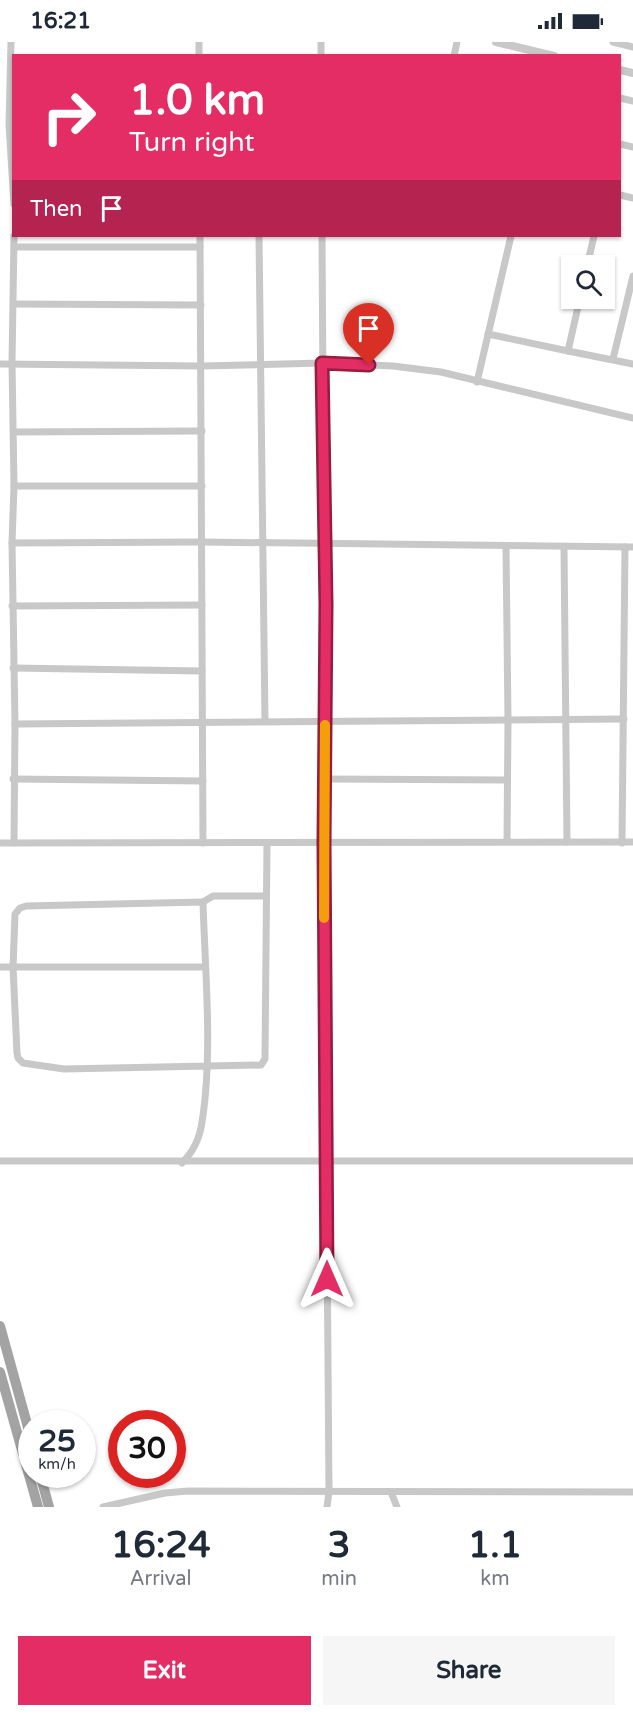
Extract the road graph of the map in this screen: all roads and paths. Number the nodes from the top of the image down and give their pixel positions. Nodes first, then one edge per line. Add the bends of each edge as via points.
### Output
1 (11, 42) edge
2 (499, 42) edge
3 (613, 42) edge
4 (633, 47) edge
5 (546, 54) edge
6 (11, 125) edge
7 (12, 156) edge
8 (14, 237) edge
9 (200, 237) edge
10 (259, 237) edge
11 (322, 237) edge
12 (511, 237) edge
13 (594, 237) edge
14 (14, 246) junction
15 (200, 247) junction
16 (590, 255) edge
17 (633, 276) edge
18 (14, 304) junction
19 (201, 305) junction
20 (578, 309) edge
21 (488, 334) junction
22 (568, 351) junction
23 (613, 359) junction
24 (12, 363) junction
25 (322, 363) junction
26 (0, 364) edge
27 (633, 364) edge
28 (261, 365) junction
29 (202, 366) junction
30 (477, 382) junction
31 (633, 417) edge
32 (202, 431) junction
33 (14, 432) junction
34 (14, 486) junction
35 (202, 486) junction
36 (12, 543) junction
37 (202, 543) junction
38 (263, 543) junction
39 (324, 543) junction
40 (506, 546) junction
41 (564, 547) junction
42 (629, 547) edge
43 (202, 605) junction
44 (12, 606) junction
45 (12, 668) junction
46 (202, 670) junction
47 (624, 718) junction
48 (325, 720) junction
49 (567, 720) junction
50 (265, 721) junction
51 (508, 721) junction
52 (203, 723) junction
53 (15, 724) junction
54 (13, 779) junction
55 (325, 779) junction
56 (507, 780) junction
57 (203, 782) junction
58 (507, 841) junction
59 (567, 842) junction
60 (633, 842) edge
61 (0, 843) edge
62 (14, 843) junction
63 (202, 843) junction
64 (267, 843) junction
65 (324, 843) junction
66 (622, 843) junction
67 (266, 896) junction
68 (203, 902) junction
69 (0, 967) edge
70 (13, 967) junction
71 (205, 967) junction
72 (207, 1068) junction
73 (326, 1160) junction
74 (0, 1161) edge
75 (633, 1161) edge
76 (182, 1163) junction
77 (0, 1326) edge
78 (0, 1371) edge
79 (23, 1410) edge
80 (44, 1488) edge
81 (329, 1492) junction
82 (391, 1492) junction
83 (633, 1492) edge
84 (38, 1507) edge
85 (49, 1507) edge
86 (103, 1507) edge
87 (327, 1507) edge
88 (397, 1507) edge

1 - 6 street
2 - 5 street
3 - 4 street
6 - 7 street
8 - 14 street
9 - 15 street
10 - 28 street
11 - 25 street
12 - 21 street
13 - 16 street
14 - 15 street
14 - 18 street
15 - 19 street
17 - 23 street
18 - 19 street
18 - 24 street
19 - 29 street
20 - 22 street
21 - 22 street
21 - 30 street
22 - 23 street
23 - 27 street
24 - 26 street
24 - 29 street
24 - 33 street
25 - 28 street
25 - 30 street via 393,366 441,372
25 - 39 street
28 - 29 street
28 - 38 street
29 - 32 street
30 - 31 street
32 - 33 street
32 - 35 street
33 - 34 street
34 - 35 street
34 - 36 street
35 - 37 street
36 - 37 street
36 - 44 street
37 - 38 street
37 - 43 street
38 - 39 street
38 - 50 street
39 - 40 street
39 - 48 street
40 - 41 street
40 - 51 street
41 - 42 street
41 - 49 street
42 - 47 street
43 - 44 street
43 - 46 street
44 - 45 street
45 - 46 street
45 - 53 street
46 - 52 street
47 - 49 street
47 - 66 street
48 - 50 street
48 - 51 street
48 - 55 street
49 - 51 street
49 - 59 street
50 - 52 street
51 - 56 street
52 - 53 street
52 - 57 street
53 - 54 street
54 - 57 street
54 - 62 street
55 - 56 street
55 - 65 street
56 - 58 street
57 - 63 street
58 - 59 street
58 - 65 street
59 - 66 street
60 - 66 street
61 - 62 street
62 - 63 street
63 - 64 street
64 - 65 street
64 - 67 street
65 - 73 street
67 - 68 street via 213,896
67 - 72 street via 265,1059 257,1066
68 - 70 street via 20,908 15,914
68 - 71 street
69 - 70 street
70 - 71 street
70 - 72 street via 17,1053 22,1063 64,1069
71 - 72 street
72 - 76 street via 202,1123 191,1152
73 - 75 street
73 - 76 street
73 - 81 street
74 - 76 street
77 - 79 main road
78 - 84 main road
80 - 85 main road
81 - 82 street
81 - 86 street via 188,1491
81 - 87 street
82 - 83 street
82 - 88 street

